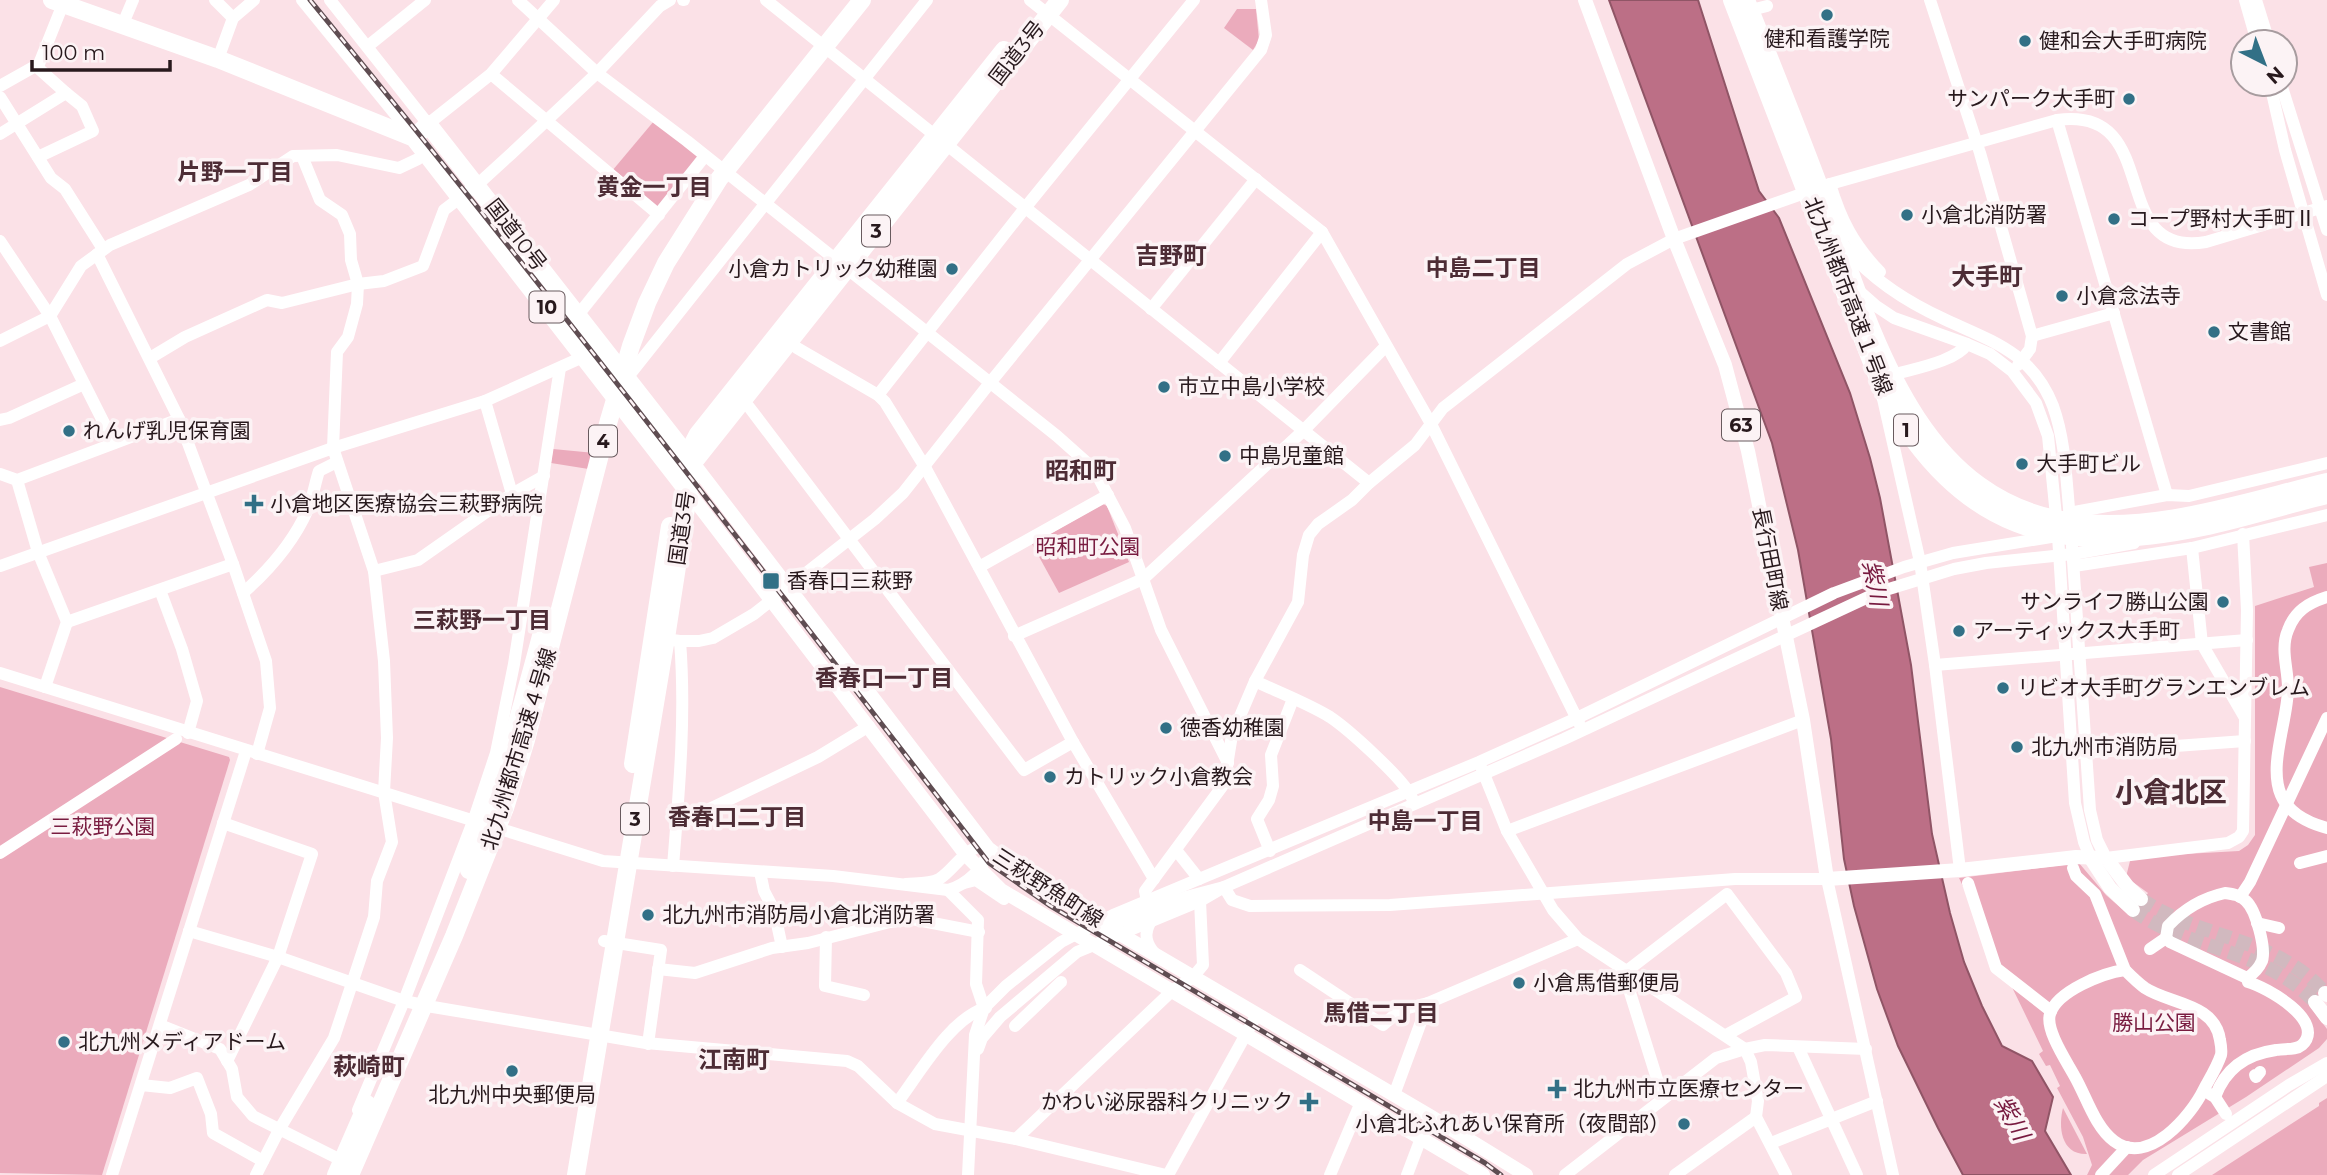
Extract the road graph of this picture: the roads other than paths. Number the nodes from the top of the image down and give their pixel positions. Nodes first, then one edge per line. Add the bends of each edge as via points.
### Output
1 (133, 0) edge
2 (215, 0) edge
3 (254, 0) edge
4 (302, 0) edge
5 (330, 0) edge
6 (425, 0) edge
7 (518, 0) edge
8 (554, 0) edge
9 (670, 0) edge
10 (766, 0) edge
11 (847, 0) edge
12 (862, 0) edge
13 (927, 0) edge
14 (1194, 0) edge
15 (1261, 0) edge
16 (1585, 0) edge
17 (1719, 0) edge
18 (1930, 0) edge
19 (2245, 0) edge
20 (2256, 0) edge
21 (57, 2) edge
22 (1763, 2) edge
23 (1740, 3) edge
24 (1044, 4) edge
25 (233, 18) junction
26 (538, 18) junction
27 (122, 26) junction
28 (1750, 27) junction
29 (2253, 28) edge
30 (2265, 28) edge
31 (368, 47) junction
32 (218, 60) junction
33 (37, 66) junction
34 (491, 74) junction
35 (597, 74) junction
36 (864, 78) junction
37 (1130, 78) junction
38 (0, 86) edge
39 (66, 93) junction
40 (0, 97) edge
41 (2274, 98) edge
42 (2286, 98) edge
43 (545, 120) junction
44 (2057, 120) junction
45 (18, 124) junction
46 (428, 124) junction
47 (1195, 131) junction
48 (0, 134) edge
49 (414, 138) junction
50 (941, 140) junction
51 (1976, 142) junction
52 (426, 152) junction
53 (1789, 153) junction
54 (302, 156) junction
55 (705, 156) junction
56 (38, 157) junction
57 (1256, 179) junction
58 (477, 185) junction
59 (1816, 188) junction
60 (462, 197) junction
61 (764, 204) junction
62 (2324, 207) edge
63 (1025, 208) junction
64 (2304, 213) junction
65 (659, 215) junction
66 (2327, 230) edge
67 (1322, 232) junction
68 (1681, 236) junction
69 (1, 245) edge
70 (100, 252) junction
71 (1089, 260) junction
72 (841, 265) junction
73 (358, 284) junction
74 (2327, 295) edge
75 (1152, 309) junction
76 (2114, 313) junction
77 (578, 315) junction
78 (50, 316) junction
79 (926, 333) junction
80 (783, 337) junction
81 (2032, 337) junction
82 (0, 341) edge
83 (601, 344) junction
84 (1967, 344) junction
85 (1386, 345) junction
86 (585, 356) junction
87 (150, 358) junction
88 (2021, 360) junction
89 (1219, 363) junction
90 (561, 368) junction
91 (2012, 371) junction
92 (627, 378) junction
93 (84, 384) junction
94 (989, 384) junction
95 (878, 395) junction
96 (741, 400) junction
97 (485, 401) junction
98 (179, 419) junction
99 (0, 420) edge
100 (1430, 422) junction
101 (1303, 432) junction
102 (114, 443) junction
103 (332, 449) junction
104 (690, 459) junction
105 (337, 463) junction
106 (2327, 463) edge
107 (925, 467) junction
108 (2327, 470) edge
109 (0, 474) edge
110 (544, 476) junction
111 (2327, 476) edge
112 (17, 480) junction
113 (2327, 482) edge
114 (1368, 483) junction
115 (682, 484) junction
116 (205, 493) junction
117 (512, 494) junction
118 (1108, 495) junction
119 (2167, 495) junction
120 (2327, 495) edge
121 (2327, 505) edge
122 (2069, 513) junction
123 (2327, 515) edge
124 (2096, 529) junction
125 (2071, 533) junction
126 (2243, 534) junction
127 (2058, 536) junction
128 (850, 537) junction
129 (2192, 548) junction
130 (2103, 549) junction
131 (38, 552) junction
132 (2058, 555) junction
133 (2073, 560) junction
134 (1920, 562) junction
135 (233, 564) junction
136 (0, 566) edge
137 (979, 567) junction
138 (374, 571) junction
139 (1143, 579) junction
140 (1923, 579) junction
141 (787, 587) junction
142 (160, 590) junction
143 (243, 593) junction
144 (2327, 597) edge
145 (771, 599) junction
146 (1782, 619) junction
147 (67, 622) junction
148 (1014, 636) junction
149 (1785, 636) junction
150 (673, 640) junction
151 (2247, 640) junction
152 (2202, 644) junction
153 (2072, 654) junction
154 (1936, 665) junction
155 (0, 673) edge
156 (1255, 681) junction
157 (45, 687) junction
158 (1293, 699) junction
159 (2327, 718) edge
160 (2245, 719) junction
161 (1803, 720) junction
162 (1580, 724) junction
163 (869, 726) junction
164 (188, 733) junction
165 (176, 739) dead end
166 (2245, 741) junction
167 (1073, 742) junction
168 (251, 752) junction
169 (2079, 753) junction
170 (1228, 764) junction
171 (1482, 768) junction
172 (384, 792) junction
173 (1412, 797) junction
174 (2287, 804) junction
175 (474, 820) junction
176 (223, 823) junction
177 (676, 825) junction
178 (2327, 828) edge
179 (1507, 831) junction
180 (988, 848) junction
181 (1176, 850) junction
182 (1270, 851) junction
183 (0, 853) edge
184 (966, 855) junction
185 (2327, 856) edge
186 (2099, 858) junction
187 (623, 863) junction
188 (2300, 863) dead end
189 (673, 866) junction
190 (978, 869) junction
191 (2073, 869) dead end
192 (1959, 870) junction
193 (760, 872) junction
194 (1154, 879) junction
195 (1199, 879) junction
196 (1735, 879) junction
197 (1827, 879) junction
198 (964, 883) junction
199 (1968, 883) dead end
200 (906, 884) junction
201 (1224, 887) junction
202 (948, 890) junction
203 (1542, 893) junction
204 (1727, 894) junction
205 (2240, 897) junction
206 (1147, 901) junction
207 (1200, 901) junction
208 (1018, 902) junction
209 (2137, 905) tunnel mouth
210 (1152, 921) junction
211 (1052, 922) junction
212 (2256, 923) junction
213 (1108, 927) junction
214 (2279, 928) dead end
215 (189, 931) junction
216 (979, 932) junction
217 (826, 937) junction
218 (2166, 938) junction
219 (1082, 939) junction
220 (1578, 939) junction
221 (610, 942) junction
222 (782, 947) junction
223 (2150, 949) dead end
224 (1158, 956) junction
225 (278, 957) junction
226 (1070, 957) junction
227 (2126, 965) junction
228 (658, 969) junction
229 (1300, 970) dead end
230 (1628, 971) junction
231 (1194, 977) junction
232 (1044, 978) junction
233 (351, 983) junction
234 (2245, 983) junction
235 (1172, 991) junction
236 (864, 995) dead end
237 (2322, 997) tunnel mouth
238 (404, 1001) junction
239 (1428, 1003) junction
240 (984, 1008) junction
241 (2051, 1011) junction
242 (1256, 1016) junction
243 (2327, 1018) edge
244 (160, 1025) junction
245 (1015, 1026) dead end
246 (1245, 1034) junction
247 (594, 1035) junction
248 (1726, 1035) junction
249 (648, 1044) junction
250 (1798, 1047) junction
251 (1745, 1049) junction
252 (1866, 1049) junction
253 (975, 1056) junction
254 (227, 1061) junction
255 (2327, 1063) edge
256 (2327, 1076) edge
257 (141, 1085) junction
258 (2209, 1094) junction
259 (1394, 1095) junction
260 (1663, 1098) junction
261 (1877, 1101) junction
262 (1361, 1102) junction
263 (897, 1103) junction
264 (2226, 1114) dead end
265 (1756, 1117) junction
266 (1829, 1120) junction
267 (279, 1130) junction
268 (970, 1132) junction
269 (1421, 1138) junction
270 (1016, 1139) junction
271 (1771, 1143) junction
272 (2127, 1147) junction
273 (263, 1161) junction
274 (336, 1167) edge
275 (969, 1171) edge
276 (112, 1175) edge
277 (256, 1175) edge
278 (350, 1175) edge
279 (564, 1175) edge
280 (576, 1175) edge
281 (1167, 1175) edge
282 (1329, 1175) edge
283 (1407, 1175) edge
284 (1483, 1175) edge
285 (1526, 1175) edge
286 (1565, 1175) edge
287 (1675, 1175) edge
288 (1786, 1175) edge
289 (1857, 1175) edge
290 (1893, 1175) edge
291 (2101, 1175) edge
292 (2154, 1175) edge
293 (2178, 1175) edge

1 - 27 street
2 - 25 street
3 - 25 street
4 - 49 street
5 - 31 street
6 - 31 street
7 - 26 street
8 - 26 street
9 - 35 street
10 - 36 street
11 - 274 highway, 北九州都市高速４号線 / 4 via 709,174 668,236 638,296 598,416 493,805 443,932
12 - 278 highway, 北九州都市高速４号線 / 4 via 719,179 666,263 648,303 609,420 505,808
13 - 36 street
14 - 37 street
15 - 47 street via 1266,36 1261,50
16 - 68 main road, 長行田町線 / 63
17 - 53 highway via 1767,119
18 - 51 street
19 - 29 street
20 - 30 street
21 - 27 highway, 国道10号 / 10
21 - 33 street
22 - 23 street
22 - 28 street
22 - 59 highway via 1788,72
23 - 28 street
23 - 53 street via 1735,16
23 - 113 highway, 1 via 1781,85 1887,367 1927,433 1964,472 2022,508 2093,524 2178,517
23 - 120 highway, 北九州都市高速１号線 / 1 via 1884,394 1917,446 1947,480 2010,521 2089,539 2175,532
24 - 37 street
24 - 50 highway, 国道3号 / 3
25 - 32 street
26 - 34 street
26 - 35 street
27 - 32 highway, 国道10号 / 10
28 - 59 street
31 - 46 street
32 - 49 highway, 国道10号 / 10
33 - 38 street
33 - 39 street
34 - 43 street
34 - 46 street
35 - 43 street
35 - 55 street
36 - 50 street
36 - 61 street
37 - 47 street
37 - 63 street
39 - 45 street
39 - 56 street via 82,106 93,131
40 - 45 street
41 - 64 street
42 - 62 street
43 - 58 street
43 - 65 street
44 - 51 street
44 - 64 street via 2088,119 2110,131 2125,155 2149,220 2178,242 2206,242
44 - 76 street
45 - 48 street
45 - 56 street
46 - 49 highway
46 - 58 highway, 国道10号 / 10
47 - 57 street
47 - 71 street
49 - 52 highway, 国道10号 / 10
50 - 63 street
50 - 72 highway, 国道3号 / 3
51 - 59 street
51 - 81 street
52 - 54 street via 398,167 337,155
52 - 60 highway, 国道10号 / 10
53 - 59 street
54 - 70 street via 293,156 249,185
54 - 73 street via 320,200 342,215 350,234
55 - 61 street
55 - 65 street
56 - 70 street via 65,189
57 - 67 street
57 - 75 street
58 - 60 street
58 - 77 highway, 国道10号 / 10
59 - 68 street
59 - 84 street via 1825,246 1867,299 1894,318
59 - 88 street via 1874,266 1902,295 1998,343
60 - 73 street via 444,210 423,266 384,281
60 - 86 highway, 国道10号 / 10
61 - 72 street
61 - 92 street
62 - 64 street
62 - 66 street
63 - 71 street
63 - 79 street
64 - 74 street
65 - 77 street
67 - 85 street
67 - 89 street
68 - 100 street via 1627,264
68 - 146 main road, 長行田町線 / 63 via 1725,365 1748,451
69 - 78 street
70 - 78 street via 81,266
70 - 87 street
71 - 75 street
71 - 94 street
72 - 79 street
72 - 80 highway, 国道3号 / 3
73 - 87 street via 282,303 267,300
73 - 103 street via 348,337 337,352
75 - 89 street
76 - 81 street
76 - 119 street
77 - 83 highway, 国道10号 / 10
78 - 82 street
78 - 93 street
79 - 94 street
79 - 95 street
80 - 95 street
80 - 96 highway, 国道3号 / 3
80 - 104 highway, 国道3号 / 3 via 698,434
81 - 88 street
83 - 86 street
83 - 92 highway, 国道10号 / 10
84 - 91 street
84 - 134 street via 1953,357 1889,376 1881,392
85 - 100 street
85 - 101 street
86 - 90 street
86 - 115 highway, 国道10号 / 10
87 - 98 street
88 - 91 street
88 - 122 street via 2044,389 2057,419
89 - 101 street
90 - 97 street
90 - 110 street
91 - 127 street via 2036,403 2048,436
92 - 104 highway, 国道10号 / 10
93 - 99 street
93 - 102 street
94 - 107 street
94 - 118 street via 1094,469
95 - 107 street
96 - 104 highway, 国道3号 / 3
96 - 128 street
97 - 103 street
97 - 117 street
98 - 102 street
98 - 116 street
100 - 114 street via 1415,445
100 - 162 street
101 - 114 street
101 - 139 street
102 - 112 street
103 - 105 street
103 - 116 street
104 - 115 highway, 国道3号 / 3
104 - 141 main road, 三萩野魚町線
105 - 138 street
105 - 143 street via 319,471 308,508 290,542
106 - 119 street via 2189,496
107 - 128 street via 894,501
107 - 137 street
108 - 124 highway via 2144,513
109 - 112 street
110 - 117 street
110 - 175 street via 512,676 496,753
111 - 124 street
112 - 131 street
114 - 156 street via 1309,536 1298,602
115 - 145 main road, 三萩野魚町線
115 - 150 highway, 国道3号 / 3
115 - 187 highway, 国道3号 / 3
116 - 131 street
116 - 135 street
117 - 138 street via 418,560
118 - 137 street
118 - 139 street
119 - 122 street
121 - 130 street
121 - 130 highway via 2198,538 2143,548
122 - 125 street
123 - 126 street
124 - 125 street
125 - 127 street
125 - 133 street
126 - 129 street
126 - 151 street
127 - 132 street
127 - 134 street
128 - 141 street
128 - 167 street via 1024,770
129 - 133 street
129 - 152 street
130 - 133 street
131 - 136 street
131 - 147 street
132 - 133 street
132 - 140 street via 1986,563
132 - 153 street
133 - 153 street
134 - 140 street
134 - 146 street
135 - 142 street
135 - 143 street
137 - 148 street
138 - 172 street via 384,660
139 - 148 street
139 - 170 street via 1161,630
140 - 149 street via 1841,608
140 - 154 street
141 - 145 street
141 - 180 main road, 三萩野魚町線
142 - 147 street
142 - 164 street via 197,701
143 - 168 street via 266,661 270,708
144 - 174 street via 2294,616 2285,638 2288,687 2276,771
145 - 150 street via 713,638
145 - 163 main road, 三萩野魚町線
146 - 149 main road, 長行田町線 / 63
146 - 162 street
147 - 157 street
148 - 167 street
149 - 161 main road, 長行田町線 / 63
149 - 162 street
150 - 177 street via 681,762
150 - 187 highway, 国道3号 / 3
151 - 152 street
151 - 160 street
152 - 153 street
152 - 160 street
153 - 154 street
153 - 169 street
154 - 192 street
155 - 157 street
156 - 158 street
156 - 170 street via 1232,735
157 - 164 street
158 - 173 street via 1331,718 1393,773
158 - 182 street via 1271,755 1269,800 1257,819
159 - 174 street
160 - 166 street
161 - 179 street
161 - 197 main road, 長行田町線 / 63
162 - 171 street
163 - 177 street via 818,757
163 - 184 main road, 三萩野魚町線
164 - 168 street
165 - 183 street
166 - 169 street
166 - 186 street via 2244,827 2239,838
167 - 194 street
168 - 172 street
168 - 176 street
169 - 186 street via 2077,820
170 - 181 street via 1224,783
171 - 173 street
171 - 179 street
172 - 175 street
172 - 233 street via 392,842 377,881 374,917
173 - 182 street
173 - 201 street
174 - 178 street via 2310,823
174 - 205 street
175 - 187 street via 603,861
175 - 238 street
176 - 215 street
176 - 225 street via 312,854
177 - 189 street
179 - 203 street
180 - 184 street via 978,846
180 - 190 street
180 - 213 main road, 三萩野魚町線 via 1040,887
181 - 194 street
181 - 195 street
182 - 195 street
184 - 190 main road, 三萩野魚町線
184 - 200 street via 937,879
185 - 188 street
186 - 192 main road
186 - 209 main road via 2110,888
187 - 189 street
187 - 221 highway, 国道3号 / 3
189 - 193 street
190 - 198 street
190 - 208 main road, 三萩野魚町線
191 - 227 street via 2095,894
192 - 197 main road
193 - 200 street
193 - 222 street
194 - 206 street via 1145,891
195 - 206 street
196 - 197 street
196 - 203 street
196 - 204 street
197 - 252 street
198 - 202 street
198 - 208 street via 976,880 1000,897
199 - 241 street via 1996,968
200 - 202 street
201 - 203 street via 1232,900 1250,906 1390,905
201 - 207 street
201 - 213 street
202 - 216 street via 975,916
203 - 220 street
204 - 230 street
204 - 248 street via 1786,973 1796,997
205 - 212 street via 2249,903
205 - 218 street via 2225,893 2208,896 2168,926
206 - 213 street
207 - 210 street
207 - 231 street via 1203,965
208 - 211 main road, 三萩野魚町線
210 - 213 street
210 - 224 street via 1147,941
211 - 219 main road, 三萩野魚町線
211 - 240 street via 1054,938 995,986
212 - 214 street
212 - 234 street via 2262,961
213 - 219 street
213 - 219 street
213 - 224 main road, 三萩野魚町線
215 - 225 street
215 - 244 street
216 - 217 street via 912,919
216 - 240 street via 976,984
217 - 222 street
217 - 236 street via 825,986
218 - 223 street
218 - 234 street
219 - 226 street
219 - 235 main road, 三萩野魚町線
219 - 240 street via 1025,981 996,995
220 - 230 street
220 - 239 street
221 - 228 street via 661,950
221 - 247 highway, 国道3号 / 3
222 - 228 street via 695,973
224 - 231 main road, 三萩野魚町線
225 - 233 street
225 - 254 street
226 - 232 street
226 - 240 street via 1048,967 1003,1004
227 - 241 street via 2056,1001
227 - 258 street via 2144,987 2194,1008 2215,1026 2222,1053
228 - 249 street
229 - 239 street via 1383,1025 1401,1010
230 - 248 street
230 - 260 street via 1627,983
231 - 235 street
231 - 242 main road, 三萩野魚町線
232 - 245 street via 1057,985
232 - 253 street via 1000,1017 982,1038
233 - 238 street
233 - 267 street via 334,1038
234 - 258 street via 2273,992 2302,1015 2309,1026 2308,1036 2296,1048 2244,1059
235 - 246 main road, 三萩野魚町線
235 - 270 street
237 - 243 main road
238 - 247 street
238 - 274 street
239 - 259 street
240 - 253 street via 977,1025
240 - 263 street via 963,1020
241 - 272 street via 2053,1036 2102,1127
242 - 246 street
242 - 259 main road, 三萩野魚町線
244 - 254 street via 220,1049
244 - 257 street
246 - 262 main road, 三萩野魚町線
246 - 281 street
247 - 249 street
247 - 279 highway, 国道3号 / 3
247 - 280 highway, 国道3号 / 3
248 - 251 street
249 - 263 street via 847,1061
250 - 251 street
250 - 252 street
250 - 266 street
251 - 260 street via 1716,1058
251 - 265 street via 1758,1101
252 - 261 street
253 - 268 street
254 - 267 street via 237,1097 253,1116
255 - 292 street
256 - 293 street
257 - 273 street via 170,1088 197,1078 213,1133
257 - 276 street
258 - 264 street
258 - 272 street via 2164,1137 2148,1146
259 - 285 main road, 三萩野魚町線
260 - 286 street
261 - 266 street
261 - 290 street
262 - 269 main road, 三萩野魚町線
262 - 282 street
263 - 268 street via 936,1124
265 - 271 street
265 - 287 street
266 - 271 street
266 - 289 street
267 - 273 street
267 - 274 street
268 - 270 street
268 - 275 street
269 - 283 street
269 - 284 main road, 三萩野魚町線
270 - 281 street
271 - 288 street
272 - 291 street
273 - 277 street

